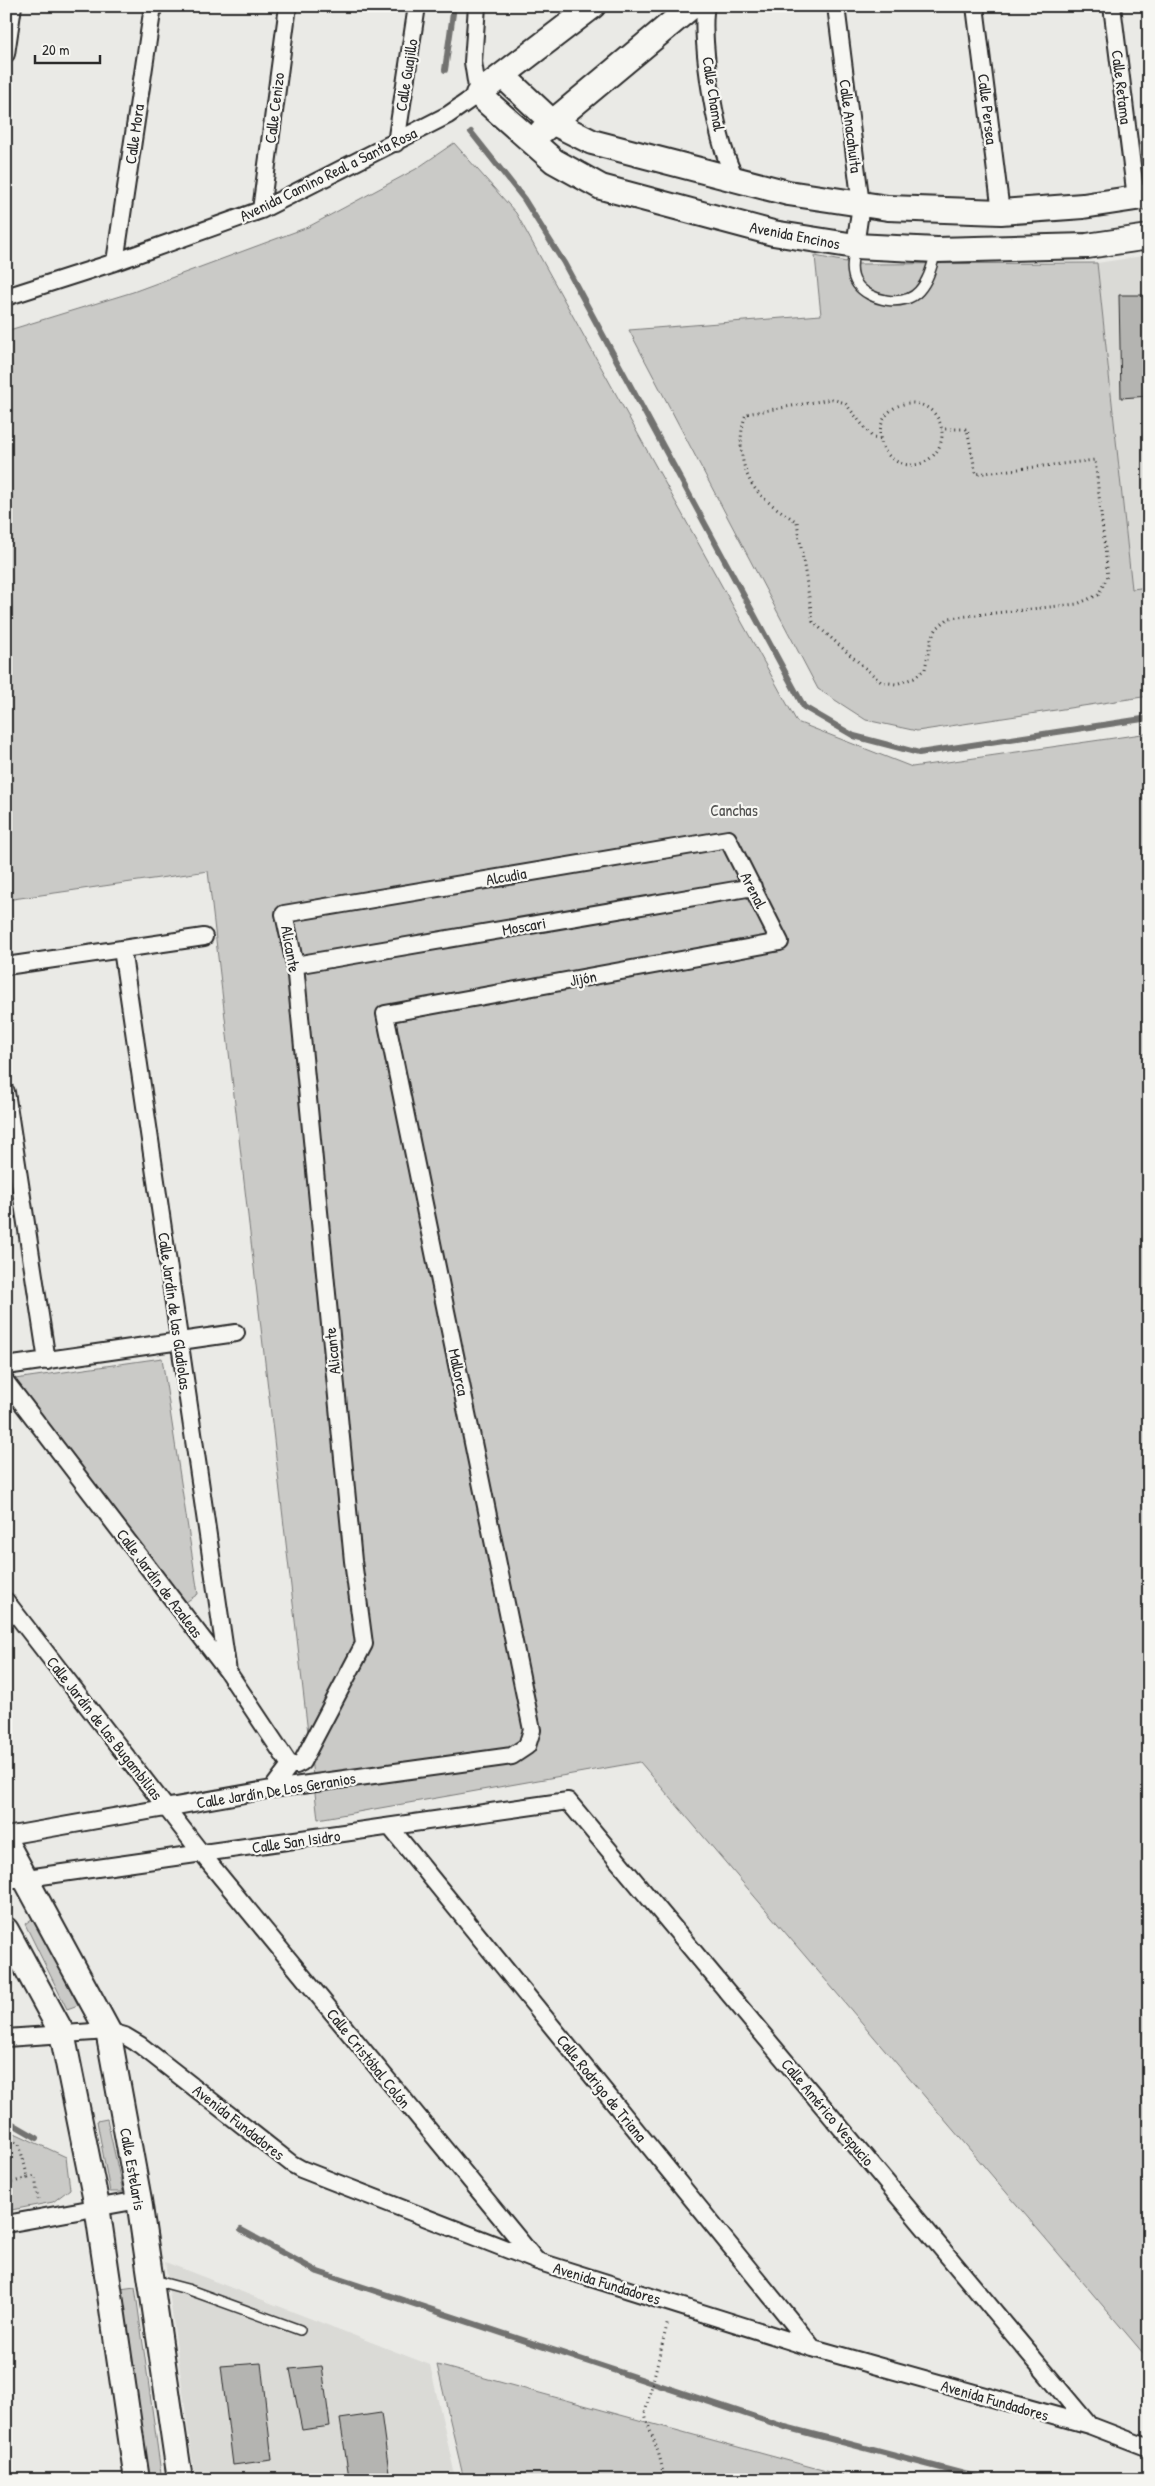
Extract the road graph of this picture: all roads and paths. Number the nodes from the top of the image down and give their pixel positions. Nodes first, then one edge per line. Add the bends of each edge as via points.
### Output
1 (13, 6) edge
2 (152, 6) edge
3 (288, 6) edge
4 (417, 6) edge
5 (477, 6) edge
6 (593, 6) edge
7 (692, 6) edge
8 (706, 6) edge
9 (836, 6) edge
10 (975, 6) edge
11 (1112, 6) edge
12 (6, 54) edge
13 (473, 62) junction
14 (503, 76) junction
15 (478, 94) junction
16 (552, 122) junction
17 (531, 141) junction
18 (396, 143) junction
19 (737, 179) junction
20 (1142, 197) edge
21 (862, 205) junction
22 (261, 210) junction
23 (1001, 212) junction
24 (1149, 237) edge
25 (855, 246) junction
26 (937, 250) junction
27 (115, 262) junction
28 (6, 297) edge
29 (942, 429) junction
30 (880, 439) junction
31 (728, 839) joint
32 (753, 887) junction
33 (284, 914) joint
34 (204, 937) dead end
35 (780, 942) joint
36 (122, 949) junction
37 (295, 965) junction
38 (6, 966) edge
39 (385, 1014) joint
40 (6, 1092) edge
41 (236, 1332) dead end
42 (179, 1341) junction
43 (47, 1361) junction
44 (6, 1366) edge
45 (6, 1382) edge
46 (6, 1601) edge
47 (228, 1672) junction
48 (532, 1730) joint
49 (290, 1766) junction
50 (272, 1789) junction
51 (565, 1800) joint
52 (167, 1808) junction
53 (390, 1827) junction
54 (6, 1836) edge
55 (6, 1843) edge
56 (202, 1854) junction
57 (16, 1879) edge
58 (6, 1930) edge
59 (108, 2031) junction
60 (62, 2033) junction
61 (6, 2038) edge
62 (6, 2138) edge
63 (28, 2178) junction
64 (6, 2184) edge
65 (139, 2200) junction
66 (97, 2206) junction
67 (41, 2217) junction
68 (6, 2224) edge
69 (537, 2261) junction
70 (151, 2280) junction
71 (673, 2304) junction
72 (300, 2330) dead end
73 (813, 2348) junction
74 (1089, 2426) junction
75 (1149, 2448) edge
76 (136, 2480) edge
77 (180, 2480) edge
78 (663, 2480) edge

1 - 12 street
2 - 27 street, Calle Mora
3 - 22 street, Calle Cenizo
4 - 18 street, Calle Guajillo
5 - 13 street
6 - 14 street, Avenida Camino Real a Santa Rosa
7 - 16 street
8 - 19 street, Calle Chamal via 705,40 717,118 728,163
9 - 21 street, Calle Anacahuita
10 - 23 street, Calle Persea
11 - 20 street, Calle Retama
13 - 14 street
13 - 15 street
14 - 15 street, Avenida Camino Real a Santa Rosa
14 - 16 street
15 - 17 street, Avenida Encinos
15 - 18 street, Avenida Camino Real a Santa Rosa via 448,115
16 - 17 street
16 - 19 street via 592,142
17 - 25 street, Avenida Encinos via 554,161 600,188 773,232
18 - 22 street, Avenida Camino Real a Santa Rosa
19 - 21 street via 788,193
20 - 23 street via 1083,206
21 - 23 street
21 - 25 street, Calle Anacahuita
22 - 27 street, Avenida Camino Real a Santa Rosa
24 - 26 street, Avenida Encinos via 1087,246
25 - 26 street, Avenida Encinos
25 - 26 lane via 852,266 856,283 868,295 884,300 905,300 919,292
27 - 28 street, Avenida Camino Real a Santa Rosa
29 - 30 path via 934,414 922,405 900,405 884,419
29 - 30 path via 933,456 916,465 897,462 889,456
29 - 30 path via 967,429 976,474 1095,460 1108,576 1098,595 1077,604 949,618 936,628 925,669 914,678 896,684 880,682 813,622 797,522 757,492 745,471 740,428 746,414 832,399 845,403 873,438
31 - 32 street, Arenal
31 - 33 street, Alcudia
32 - 35 street, Arenal
32 - 37 street, Moscari
33 - 37 street, Alicante
34 - 36 street
35 - 39 street, Jijón
36 - 38 street
36 - 42 street, Calle Jardín de las Gladiolas
37 - 49 street, Alicante via 353,1561 364,1644 302,1762
39 - 48 street, Mallorca
40 - 43 street
41 - 42 street
42 - 43 street
42 - 47 street, Calle Jardín de las Gladiolas
43 - 44 street
45 - 47 street, Calle Jardín de Azaleas
46 - 52 street, Calle Jardín de las Bugambilias
47 - 49 street, Calle Jardín de Azaleas
48 - 50 street, Calle Jardín De Los Geranios via 527,1746 512,1756
49 - 50 street
50 - 52 street, Calle Jardín De Los Geranios
51 - 53 street, Calle San Isidro
51 - 74 street, Calle Américo Vespucio via 570,1802
52 - 54 street, Calle Jardín De Los Geranios
52 - 56 street, Calle Jardín de las Bugambilias
53 - 56 street, Calle San Isidro
53 - 73 street, Calle Rodrigo de Triana
55 - 57 street, Calle Estelaris
56 - 57 street, Calle San Isidro
56 - 69 street, Calle Cristóbal Colón
57 - 59 street, Calle Estelaris
58 - 60 street
59 - 60 street
59 - 65 street, Calle Estelaris
59 - 69 street, Avenida Fundadores via 140,2045 292,2164
60 - 61 street
60 - 66 street
62 - 63 path via 19,2144
63 - 64 path
63 - 67 path via 35,2176
65 - 66 street
65 - 70 street, Calle Estelaris
66 - 67 street
66 - 76 street
67 - 68 street
69 - 71 street, Avenida Fundadores
70 - 72 lane via 186,2289
70 - 77 street, Calle Estelaris
71 - 73 street, Avenida Fundadores
71 - 78 path via 645,2413 658,2447
73 - 74 street, Avenida Fundadores
74 - 75 street, Avenida Fundadores

